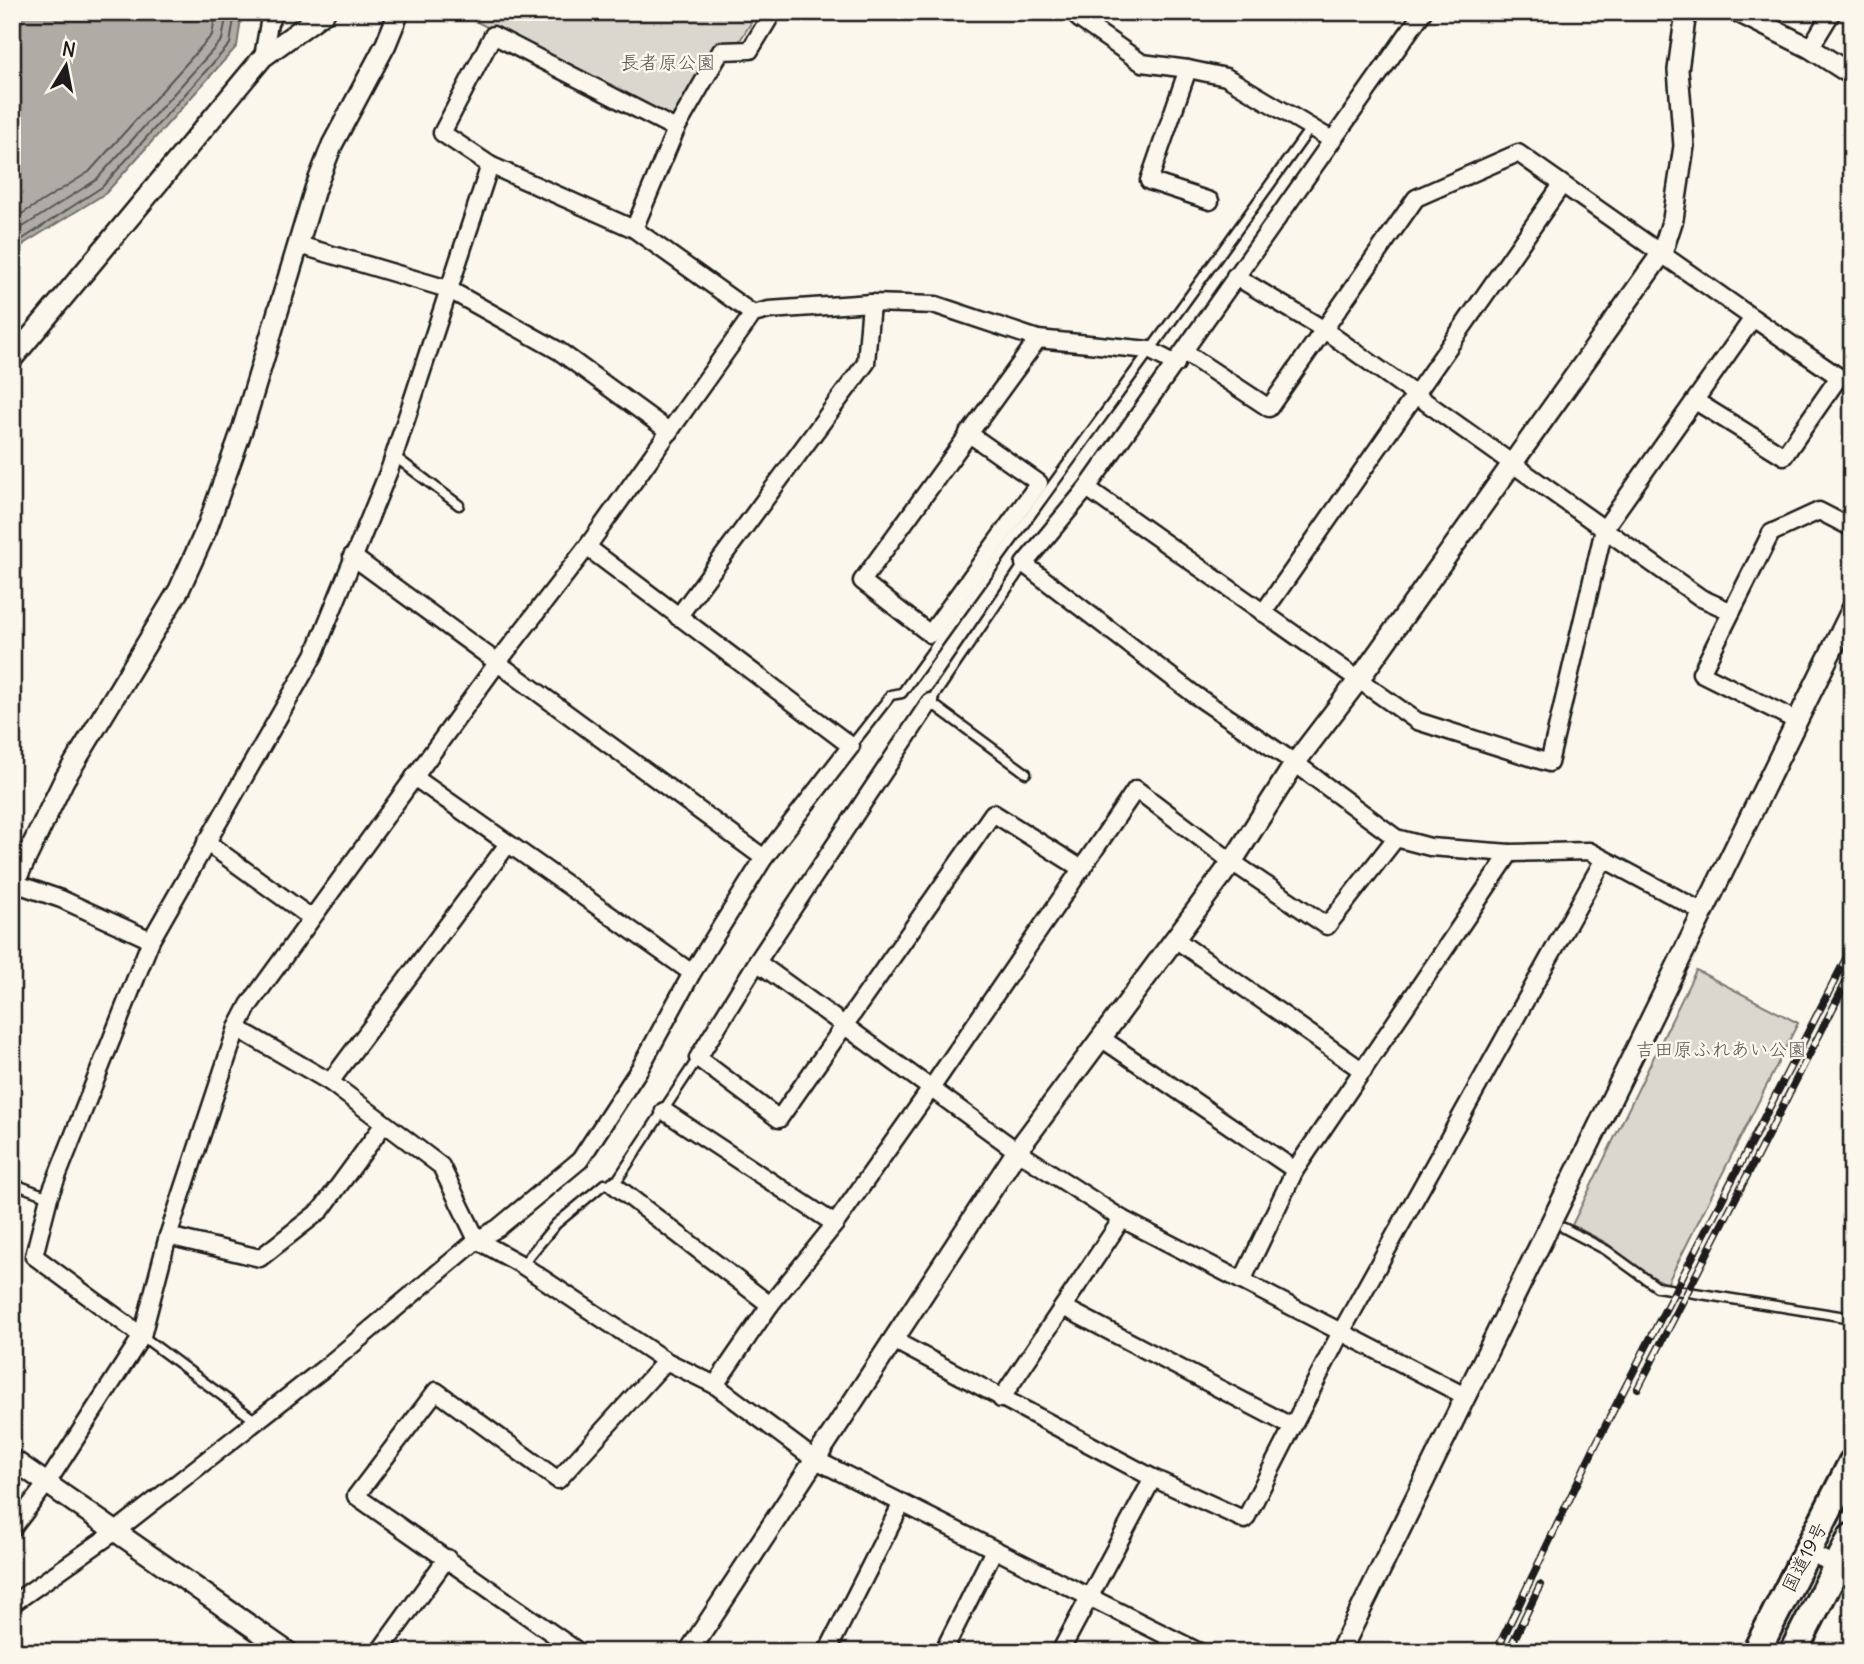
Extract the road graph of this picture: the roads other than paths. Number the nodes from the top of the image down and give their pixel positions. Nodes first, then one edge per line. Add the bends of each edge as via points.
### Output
1 (275, 12) edge
2 (325, 12) edge
3 (398, 12) edge
4 (773, 12) edge
5 (1423, 12) edge
6 (1686, 12) edge
7 (1738, 12) edge
8 (1832, 12) edge
9 (1079, 19) dead end
10 (1810, 48) junction
11 (263, 57) junction
12 (1188, 69) junction
13 (1852, 75) edge
14 (1311, 127) junction
15 (676, 129) junction
16 (1332, 140) junction
17 (490, 165) junction
18 (1561, 186) junction
19 (1210, 201) dead end
20 (634, 229) junction
21 (299, 245) junction
22 (1662, 253) junction
23 (1235, 276) junction
24 (448, 289) junction
25 (871, 303) junction
26 (753, 314) junction
27 (1753, 318) junction
28 (1323, 329) junction
29 (1038, 339) junction
30 (1149, 350) junction
31 (1180, 358) junction
32 (12, 359) edge
33 (1415, 394) junction
34 (1697, 402) junction
35 (670, 432) junction
36 (968, 433) junction
37 (394, 456) junction
38 (1511, 461) junction
39 (1087, 488) junction
40 (459, 505) dead end
41 (1852, 528) edge
42 (1604, 529) junction
43 (587, 547) junction
44 (352, 556) junction
45 (1024, 564) junction
46 (1852, 608) edge
47 (1730, 611) junction
48 (1263, 613) junction
49 (678, 617) junction
50 (498, 662) junction
51 (1360, 678) junction
52 (930, 702) junction
53 (1797, 720) junction
54 (851, 746) junction
55 (1295, 763) junction
56 (1026, 773) dead end
57 (414, 777) junction
58 (1396, 838) junction
59 (206, 842) junction
60 (508, 844) junction
61 (1510, 853) junction
62 (764, 858) junction
63 (1603, 861) junction
64 (1232, 862) junction
65 (1082, 869) junction
66 (13, 885) edge
67 (1703, 912) junction
68 (310, 917) junction
69 (1175, 939) junction
70 (151, 940) junction
71 (757, 962) junction
72 (692, 973) junction
73 (846, 1026) junction
74 (237, 1028) junction
75 (1101, 1038) junction
76 (698, 1058) junction
77 (1363, 1070) junction
78 (330, 1082) junction
79 (932, 1087) junction
80 (664, 1111) junction
81 (384, 1124) junction
82 (1017, 1151) junction
83 (1295, 1170) junction
84 (12, 1183) edge
85 (614, 1185) junction
86 (48, 1197) junction
87 (1122, 1219) junction
88 (835, 1224) junction
89 (1564, 1228) dead end
90 (169, 1236) junction
91 (477, 1240) junction
92 (522, 1265) junction
93 (1242, 1281) junction
94 (770, 1305) junction
95 (1063, 1307) junction
96 (1852, 1318) edge
97 (1340, 1334) junction
98 (142, 1336) junction
99 (895, 1341) junction
100 (666, 1361) junction
101 (715, 1385) junction
102 (1465, 1396) junction
103 (1001, 1399) junction
104 (256, 1421) junction
105 (1291, 1426) junction
106 (12, 1459) edge
107 (814, 1459) junction
108 (1852, 1463) edge
109 (1153, 1478) junction
110 (47, 1483) junction
111 (902, 1503) junction
112 (12, 1529) edge
113 (116, 1531) junction
114 (1852, 1537) edge
115 (994, 1550) junction
116 (1807, 1551) junction
117 (447, 1558) junction
118 (1844, 1570) edge
119 (1088, 1596) junction
120 (12, 1604) edge
121 (288, 1652) edge
122 (379, 1652) edge
123 (579, 1652) edge
124 (689, 1652) edge
125 (827, 1652) edge
126 (943, 1652) edge
127 (1060, 1652) edge
128 (1199, 1652) edge
129 (1340, 1652) edge
130 (1756, 1652) edge
131 (1793, 1652) edge

1 - 11 street
2 - 11 street
3 - 21 street via 332,145
4 - 15 street via 750,50 721,51
5 - 16 street
6 - 22 street via 1678,70 1684,146 1673,219
7 - 10 street
8 - 10 street
9 - 12 street via 1142,63
10 - 13 street
11 - 32 street
12 - 14 street via 1226,77
12 - 19 street via 1149,181
14 - 16 street
14 - 30 lane via 1171,326
15 - 17 street via 493,35 442,133
15 - 20 street
16 - 23 street
17 - 20 street
17 - 24 street
18 - 22 street
18 - 28 street via 1518,153 1416,198
18 - 33 street
20 - 26 street
21 - 24 street
21 - 66 street via 207,528 179,590 64,780
22 - 27 street
22 - 38 street
23 - 28 street
23 - 31 street
24 - 35 street via 559,351
24 - 37 street
25 - 26 street
25 - 29 street via 936,305
25 - 49 street via 866,363
26 - 35 street
27 - 34 street
27 - 34 street via 1839,377 1784,456
28 - 31 street via 1269,408
28 - 33 street
29 - 30 street
29 - 36 street
30 - 31 street
30 - 54 lane via 902,693 891,695
31 - 39 street
33 - 38 street
33 - 48 street
34 - 42 street
35 - 43 street
36 - 36 street via 862,581 930,634 1039,483
37 - 40 lane
37 - 44 street
38 - 42 street
38 - 51 street
39 - 45 street
39 - 48 street
41 - 47 street via 1819,511 1771,533
42 - 47 street via 1701,598
42 - 51 street via 1549,763 1417,721
43 - 49 street
43 - 50 street
44 - 50 street
44 - 59 street via 314,655
45 - 52 lane
45 - 55 street via 1195,695
46 - 53 street
47 - 53 street via 1701,673
48 - 51 street
49 - 54 street
50 - 57 street
50 - 62 street
51 - 55 street
52 - 56 lane
52 - 71 street
53 - 67 street
54 - 62 street
55 - 58 street
55 - 64 street
57 - 60 street
57 - 68 street
58 - 61 street via 1430,848
58 - 64 street via 1327,926
59 - 68 street
59 - 70 street
60 - 72 street
60 - 78 street
61 - 63 street via 1589,851
61 - 77 street
62 - 72 street
63 - 67 street
63 - 97 street
64 - 65 street via 1136,789
64 - 69 street
65 - 73 street via 993,813
65 - 79 street
66 - 70 street via 61,899
67 - 102 street
68 - 74 street
69 - 75 street
69 - 77 street
70 - 86 street
71 - 73 street
71 - 76 street
72 - 91 street via 640,1068 580,1160
73 - 76 street via 779,1119
73 - 79 street
74 - 78 street
74 - 90 street
75 - 82 street
75 - 83 street
76 - 80 lane
77 - 83 street
78 - 81 street
79 - 82 street
79 - 88 street
80 - 85 lane
80 - 88 street
81 - 90 street via 321,1210 260,1258
81 - 91 street via 441,1167
82 - 87 street
82 - 99 street
83 - 93 street
84 - 86 lane
85 - 92 lane via 604,1184 556,1224
85 - 94 street
86 - 98 street via 34,1256
87 - 93 street
87 - 95 street
88 - 94 street
89 - 96 lane via 1606,1250 1657,1287
90 - 98 street
91 - 92 street
91 - 104 street
92 - 100 street
93 - 97 street
94 - 101 street
95 - 103 street
95 - 105 street
97 - 102 street
97 - 105 street
98 - 104 lane
98 - 110 street
99 - 103 street
99 - 107 street
100 - 101 street
100 - 117 street via 558,1480 436,1391 356,1496
101 - 107 street
102 - 129 street
103 - 109 street
104 - 113 street
105 - 109 street via 1245,1520
106 - 110 street
107 - 111 street
107 - 124 street
108 - 116 highway, 国道19号
109 - 119 street
110 - 112 street
110 - 113 street
111 - 115 street
111 - 125 street
113 - 120 street
113 - 121 street
114 - 118 highway, 国道19号
115 - 119 street
115 - 126 street
116 - 118 street
116 - 130 highway, 国道19号
117 - 122 street
117 - 123 street
118 - 131 highway, 国道19号
119 - 127 street
119 - 128 street

